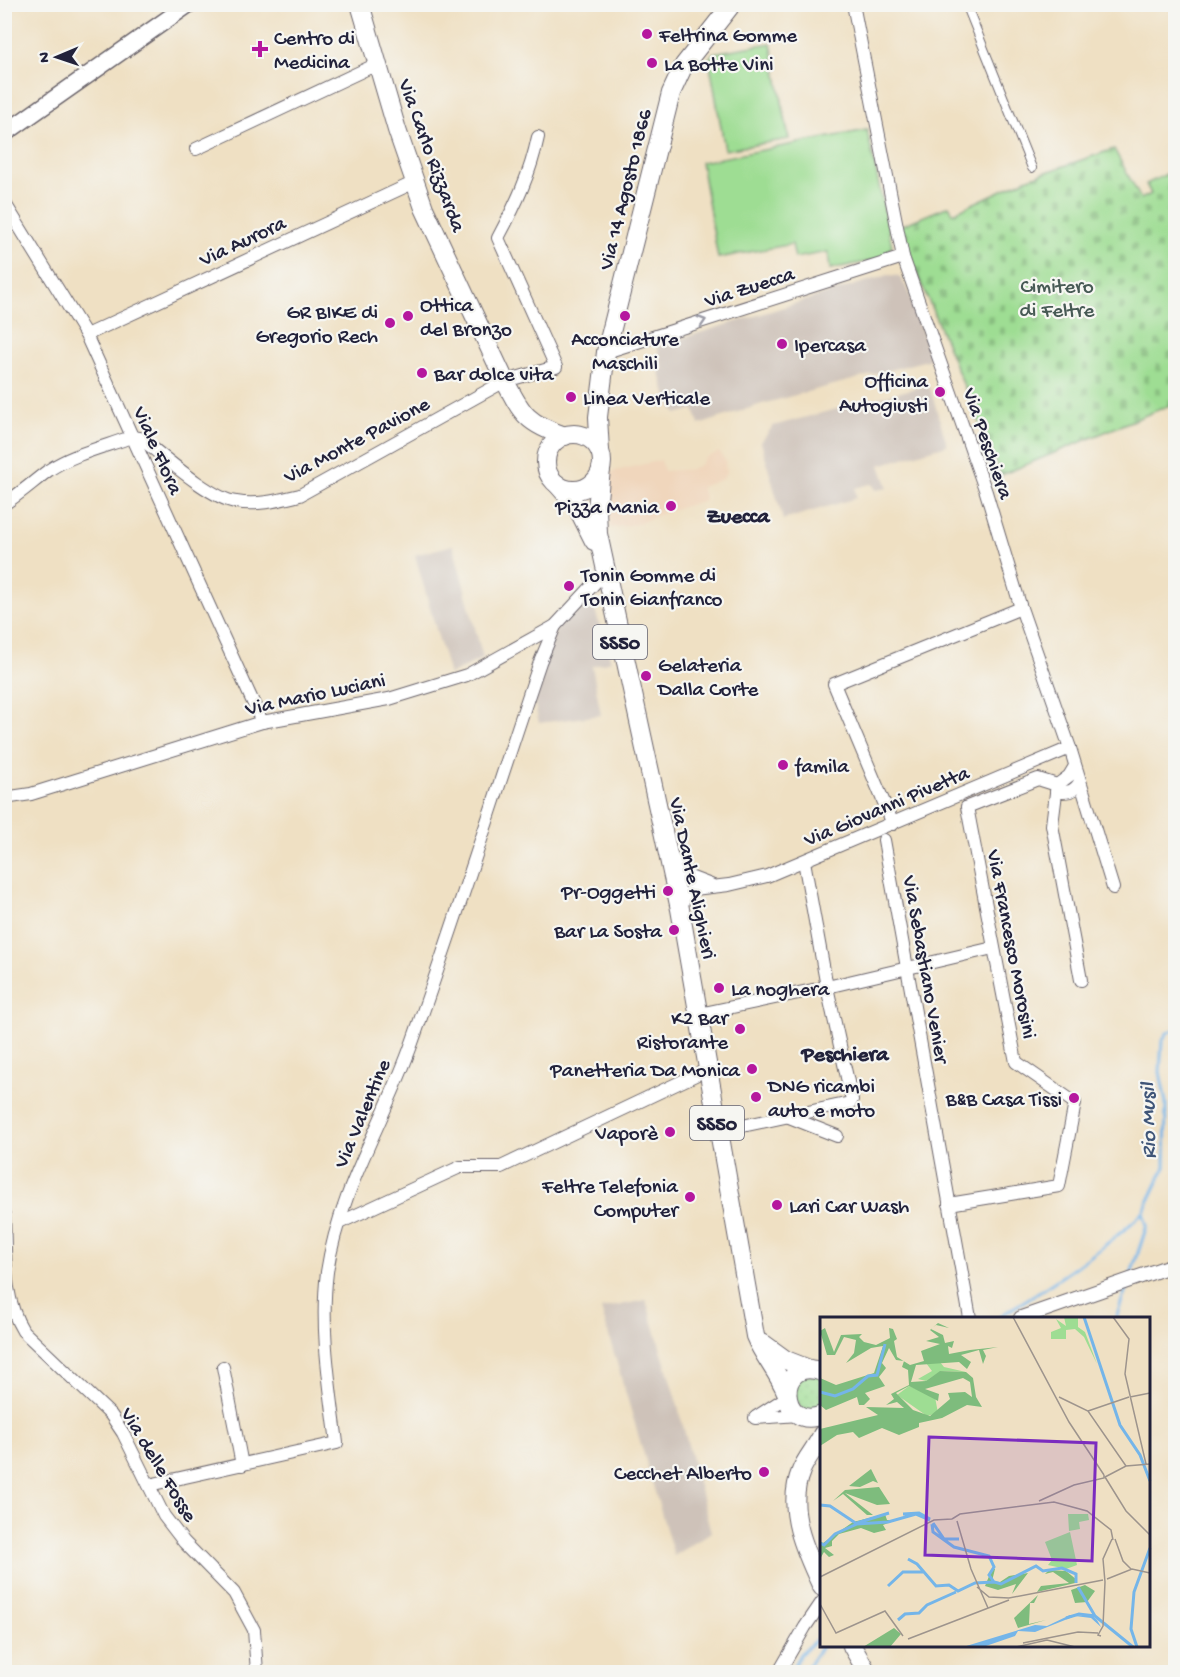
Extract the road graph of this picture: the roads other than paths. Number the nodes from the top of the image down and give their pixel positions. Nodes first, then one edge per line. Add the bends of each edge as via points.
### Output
1 (360, 4) edge
2 (732, 4) edge
3 (854, 4) edge
4 (966, 4) edge
5 (180, 7) edge
6 (377, 64) junction
7 (4, 134) edge
8 (538, 137) dead end
9 (196, 149) dead end
10 (1032, 168) dead end
11 (415, 182) junction
12 (4, 202) edge
13 (903, 257) junction
14 (86, 335) junction
15 (606, 352) junction
16 (509, 390) junction
17 (599, 402) junction
18 (568, 435) junction
19 (131, 436) junction
20 (546, 460) junction
21 (601, 460) junction
22 (552, 478) junction
23 (4, 504) edge
24 (605, 572) junction
25 (1021, 608) junction
26 (555, 626) junction
27 (262, 722) junction
28 (1070, 748) junction
29 (1075, 766) junction
30 (1080, 782) junction
31 (1056, 788) junction
32 (4, 798) edge
33 (893, 824) junction
34 (884, 840) dead end
35 (668, 858) junction
36 (804, 861) junction
37 (715, 886) junction
38 (698, 888) junction
39 (1113, 888) dead end
40 (680, 909) junction
41 (993, 948) junction
42 (908, 967) junction
43 (1082, 980) dead end
44 (826, 987) junction
45 (699, 1014) junction
46 (708, 1069) junction
47 (788, 1117) junction
48 (719, 1131) junction
49 (837, 1136) dead end
50 (949, 1204) junction
51 (4, 1215) edge
52 (339, 1223) junction
53 (1176, 1264) edge
54 (970, 1317) edge
55 (1024, 1317) edge
56 (755, 1336) junction
57 (223, 1367) dead end
58 (815, 1370) edge
59 (786, 1395) junction
60 (808, 1415) edge
61 (820, 1438) edge
62 (242, 1465) junction
63 (804, 1465) junction
64 (149, 1485) junction
65 (820, 1583) edge
66 (820, 1605) edge
67 (853, 1647) edge
68 (257, 1672) edge
69 (779, 1672) edge
70 (867, 1672) edge

1 - 6 main road, Via Carlo Rizzarda
2 - 15 main road, Via 14 Agosto 1866 via 684,65 671,93
3 - 13 street, Via Peschiera
4 - 10 street
5 - 7 main road
6 - 9 street
6 - 11 main road, Via Carlo Rizzarda
8 - 16 street, Via Carlo Rizzarda via 523,190 498,238 556,367
11 - 14 street, Via Aurora
11 - 16 main road, Via Carlo Rizzarda
12 - 14 street, Viale Flora
15 -> 13 street, Via Zuecca
13 - 25 street, Via Peschiera via 986,492
14 - 19 street, Viale Flora
15 - 17 main road, Via 14 Agosto 1866
16 - 18 main road, Via Carlo Rizzarda via 532,422
16 - 19 street, Via Monte Pavione via 300,495 268,503 235,502 215,496 140,438
16 - 20 main road, Via Carlo Rizzarda
17 - 18 main road, Via 14 Agosto 1866 via 591,419
17 - 21 main road, Via 14 Agosto 1866
18 - 20 main road, Via 14 Agosto 1866 via 554,442
18 - 21 main road, Via Carlo Rizzarda via 589,438
19 - 23 street via 67,460
19 - 27 street, Viale Flora
20 - 22 main road, Via Carlo Rizzarda
21 - 22 main road via 592,483 575,490 558,485
21 - 24 main road, Via Dante Alighieri via 596,522
22 - 24 main road, Via Dante Alighieri via 585,520
24 - 26 street, Via Mario Luciani
24 - 35 main road, Via Dante Alighieri / SS50
25 - 28 street, Via Peschiera
25 - 33 street via 834,684
26 - 27 street, Via Mario Luciani via 467,675 389,699
26 - 52 street, Via Valentine via 411,1046
27 - 32 street, Via Mario Luciani via 31,794
28 - 29 street, Via Peschiera
28 - 33 street, Via Giovanni Pivetta
29 - 30 street, Via Peschiera
29 - 31 street
30 - 31 street via 1068,792
30 - 39 street, Via Peschiera
31 - 41 street, Via Francesco Morosini via 1038,779 967,807
31 - 43 street via 1052,825
33 - 36 street, Via Giovanni Pivetta
34 - 42 street, Via Sebastiano Venier
35 - 37 street via 690,876
35 - 38 street via 679,879
35 - 40 main road, Via Dante Alighieri / SS50
36 - 37 street, Via Giovanni Pivetta via 755,880
36 - 44 street
37 - 38 street, Via Giovanni Pivetta
38 - 40 street via 686,896
40 - 45 main road, Via Dante Alighieri / SS50
41 - 42 street
41 - 50 street, Via Francesco Morosini via 1016,1062 1075,1103 1059,1186
42 - 44 street
42 - 50 street, Via Sebastiano Venier
44 - 45 street
44 - 47 street via 852,1100
45 - 46 main road, Via Dante Alighieri / SS50
46 - 48 main road, Via Dante Alighieri / SS50
46 - 52 street via 501,1167 460,1167
47 - 48 street
47 - 49 street
48 - 56 main road, Via Dante Alighieri / SS50
50 - 54 street, Via Sebastiano Venier
51 - 64 street, Via delle Fosse via 7,1284 17,1321 23,1332 111,1415
52 - 62 street, Via Valentine via 324,1306 337,1443
53 - 55 street
56 - 58 main road via 786,1360
56 - 59 main road, Via Dante Alighieri / SS50 via 779,1375
57 - 62 street
58 - 59 main road via 803,1370 793,1376
59 - 60 main road, SS50 via 789,1405
59 - 60 street via 755,1418
60 - 63 main road, SS50
61 - 63 main road, SS50
62 - 64 street, Via Valentine
63 - 65 main road, SS50 via 797,1485 797,1516 804,1547
64 - 68 street, Via delle Fosse via 164,1516 184,1542 234,1593 254,1630
66 - 69 street
67 - 70 main road

